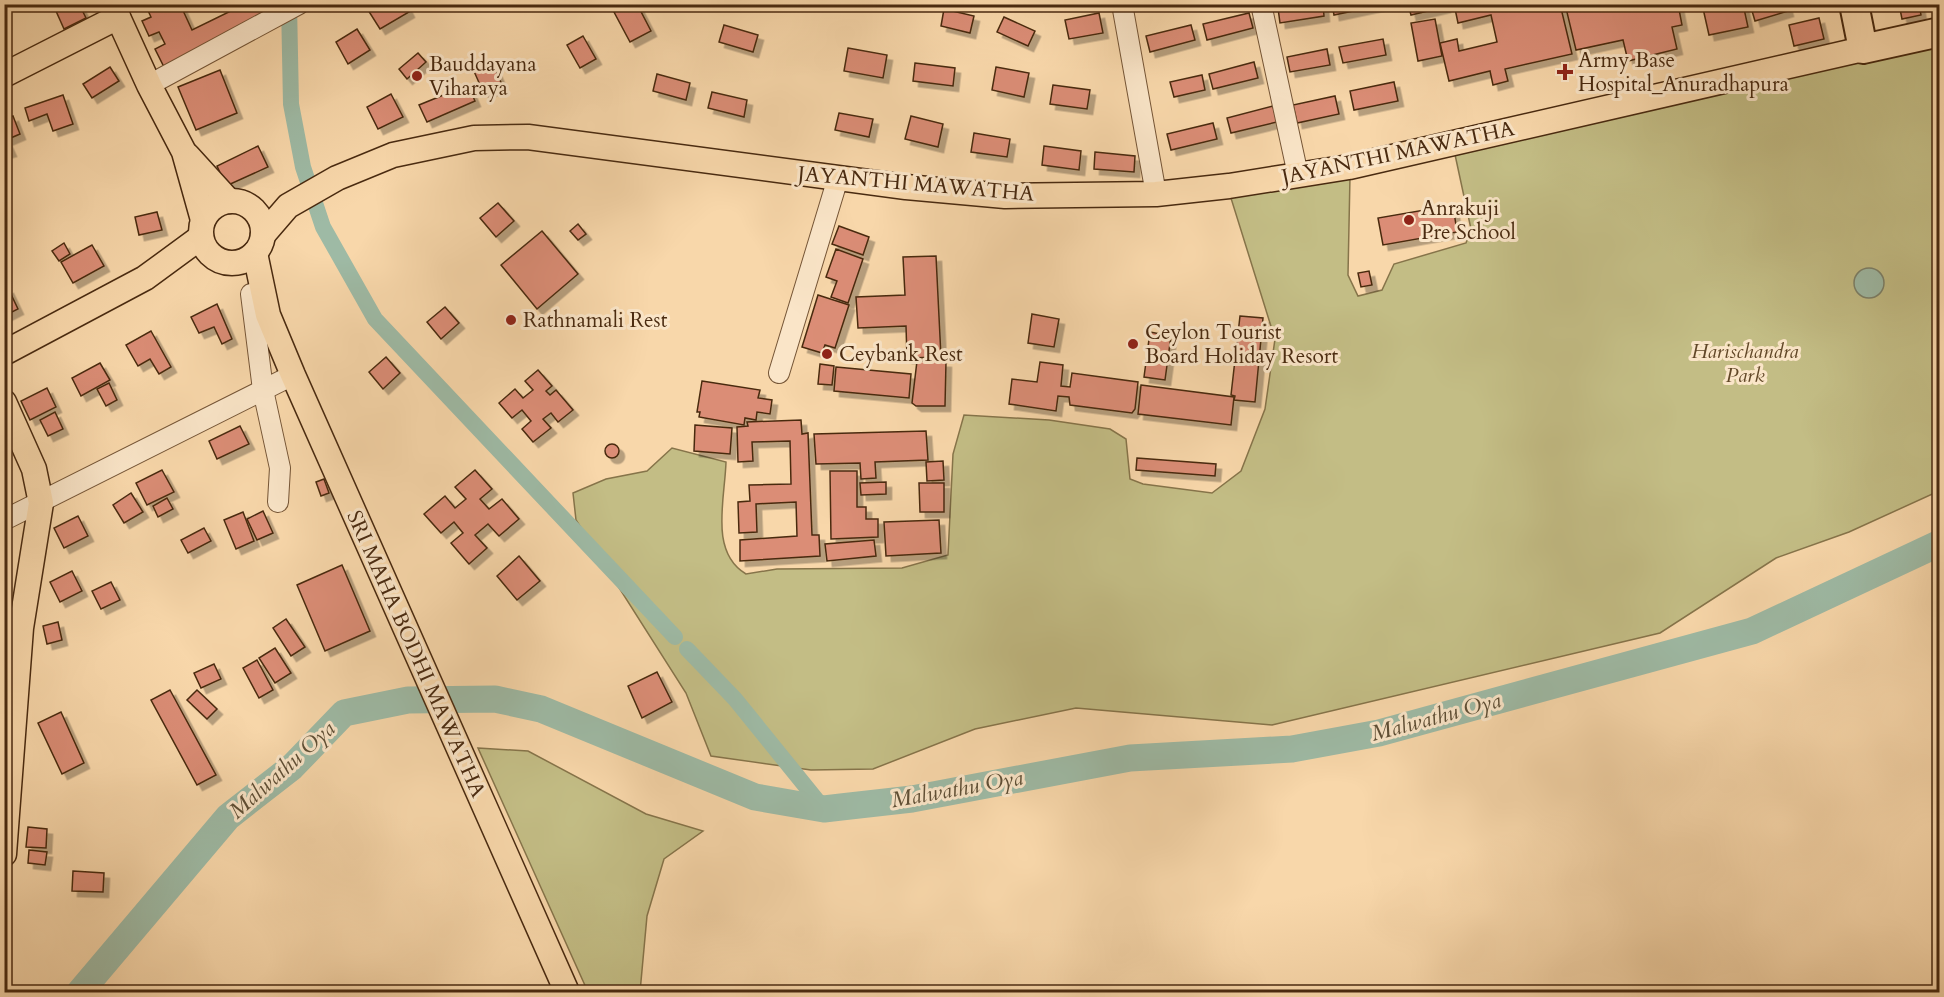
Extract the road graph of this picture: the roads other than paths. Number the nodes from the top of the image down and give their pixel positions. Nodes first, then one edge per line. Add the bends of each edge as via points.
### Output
1 (299, 4) edge
2 (1122, 4) edge
3 (1261, 4) edge
4 (1854, 4) edge
5 (115, 11) edge
6 (1940, 32) edge
7 (1863, 49) junction
8 (4, 75) edge
9 (149, 85) junction
10 (184, 152) junction
11 (1298, 175) junction
12 (838, 178) junction
13 (1156, 194) junction
14 (239, 204) junction
15 (288, 206) junction
16 (202, 228) junction
17 (259, 244) junction
18 (223, 261) junction
19 (145, 278) junction
20 (251, 294) junction
21 (268, 315) junction
22 (4, 353) edge
23 (779, 373) dead end
24 (292, 375) junction
25 (263, 390) junction
26 (4, 402) edge
27 (278, 502) dead end
28 (41, 503) junction
29 (4, 520) edge
30 (4, 854) edge
31 (567, 993) edge

1 - 9 street
2 - 13 street
3 - 11 street
4 - 7 highway
5 - 8 main road
5 - 9 main road
6 - 7 highway, JAYANTHI MAWATHA
7 - 11 main road, JAYANTHI MAWATHA via 1349,167
9 - 10 main road
10 - 14 main road
10 - 16 main road
11 - 13 main road, JAYANTHI MAWATHA
12 - 13 main road, JAYANTHI MAWATHA via 1005,196
12 - 15 main road, JAYANTHI MAWATHA via 497,137 418,148 337,178
12 - 23 street
14 - 15 main road, JAYANTHI MAWATHA
14 - 16 main road via 214,207
14 - 17 main road via 260,219
15 - 17 main road, JAYANTHI MAWATHA
16 - 18 main road via 205,248
16 - 19 main road
17 - 18 main road via 245,261
17 - 21 main road, SRI MAHA BODHI MAWATHA
18 - 19 main road
18 - 20 main road, SRI MAHA BODHI MAWATHA
19 - 22 main road
20 - 21 main road, SRI MAHA BODHI MAWATHA
20 - 25 street
21 - 24 main road, SRI MAHA BODHI MAWATHA
24 - 25 street
24 - 31 main road, SRI MAHA BODHI MAWATHA
25 - 27 street via 280,468
25 - 28 street
26 - 28 main road via 34,469
28 - 29 street
28 - 30 main road via 20,639

